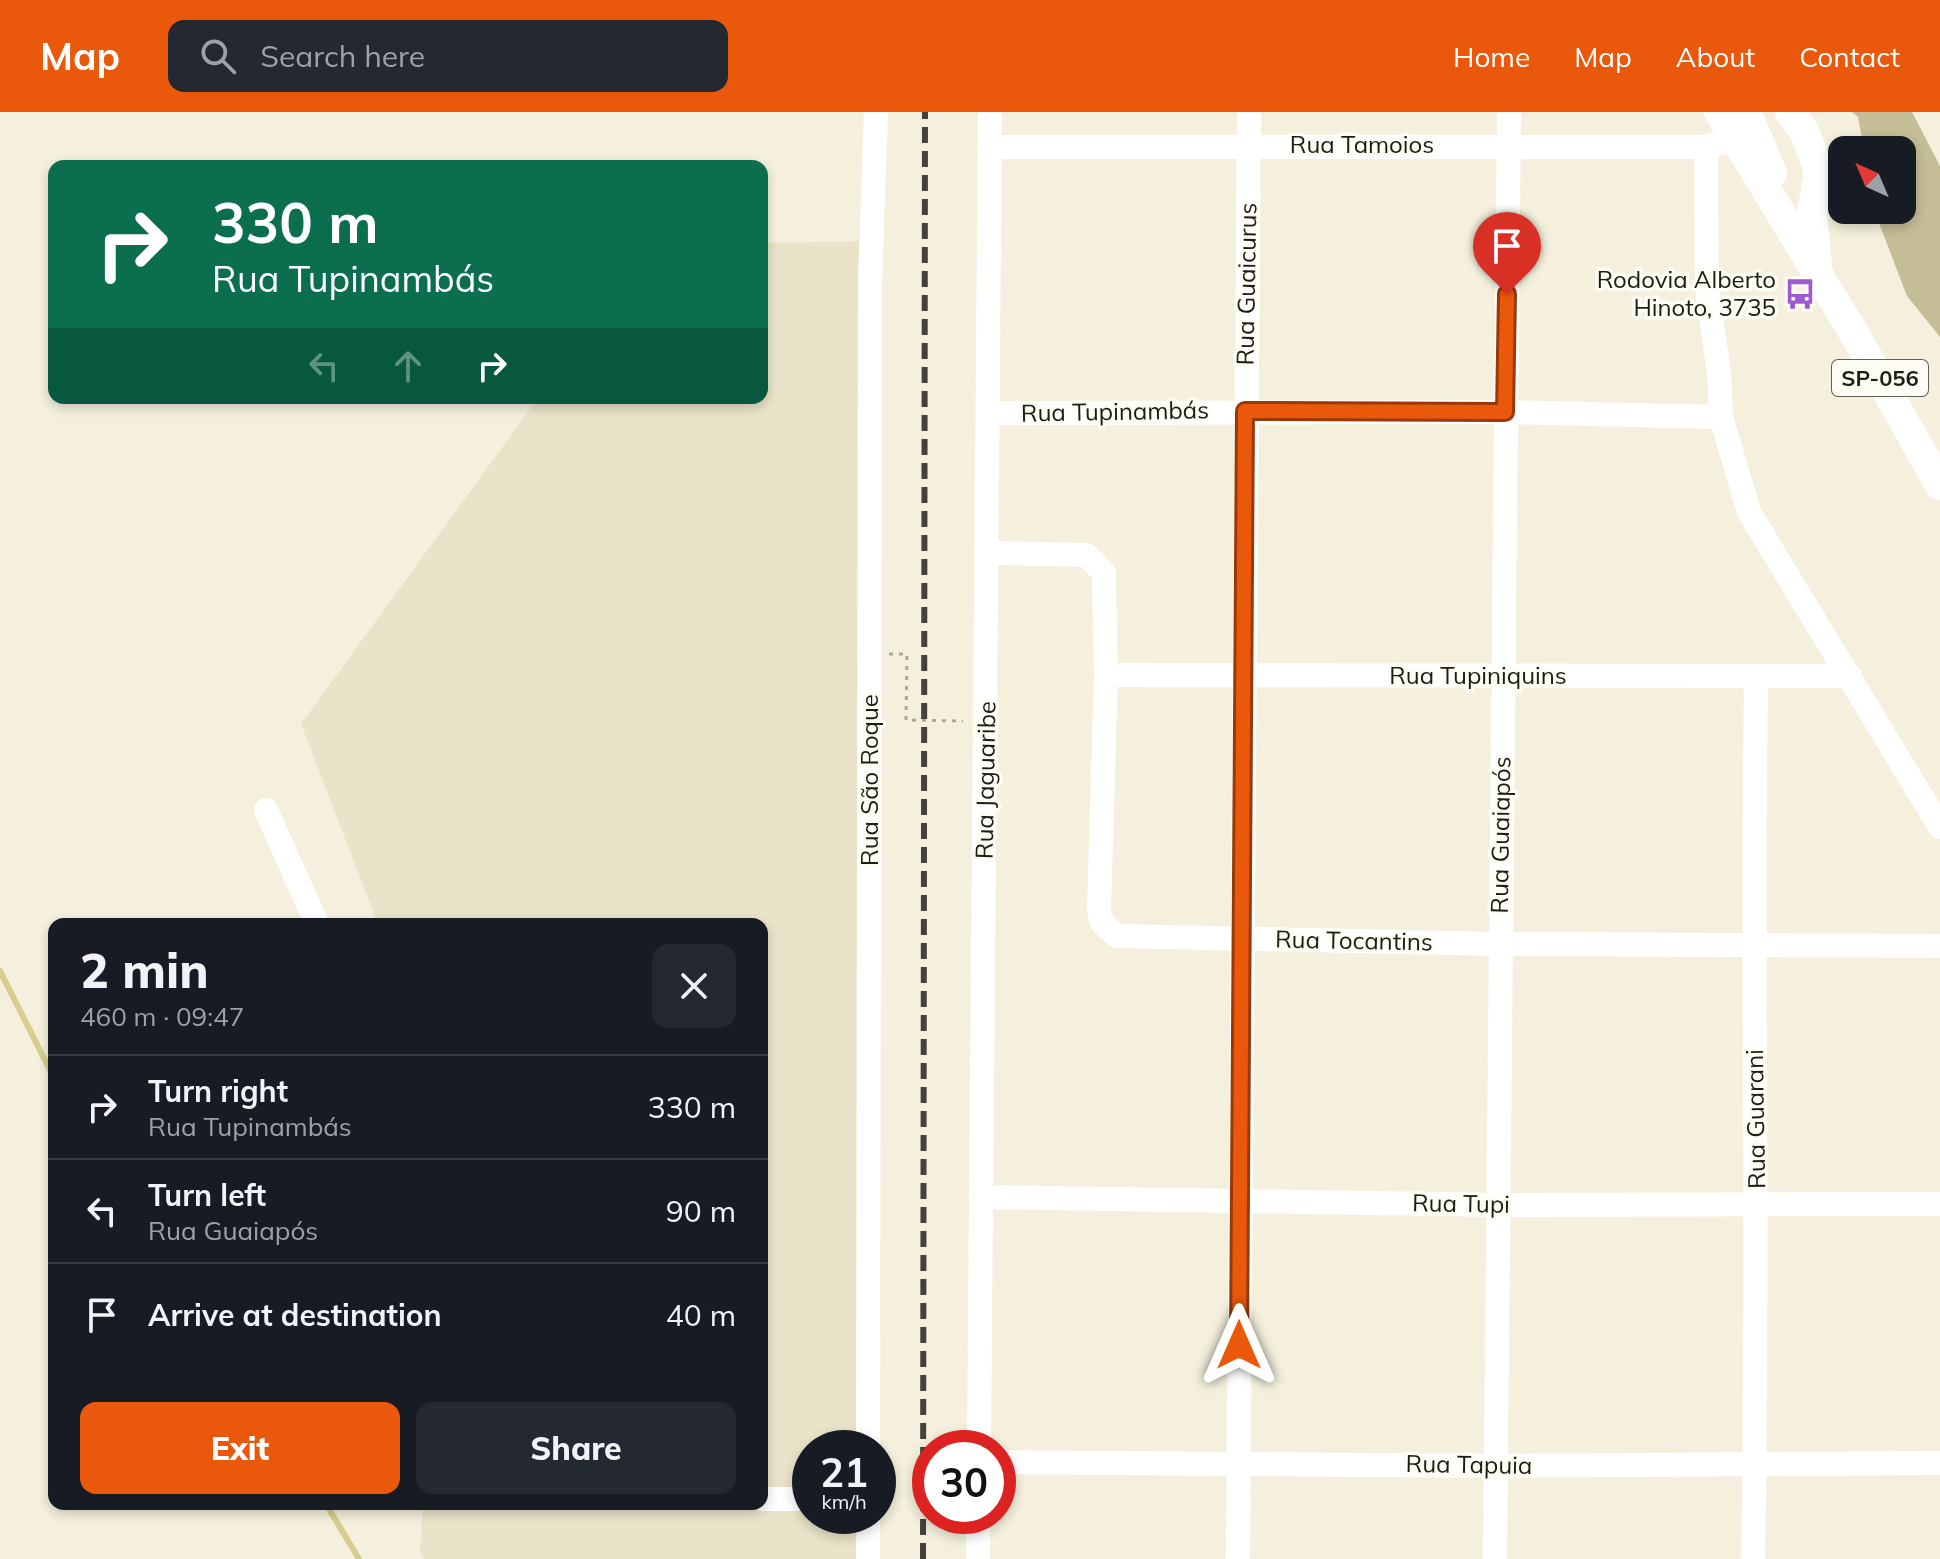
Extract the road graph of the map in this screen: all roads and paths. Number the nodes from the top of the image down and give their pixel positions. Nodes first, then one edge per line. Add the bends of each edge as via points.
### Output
1 (876, 112) edge
2 (990, 112) edge
3 (1249, 112) edge
4 (1509, 112) edge
5 (1719, 112) edge
6 (1790, 112) edge
7 (1735, 133) edge
8 (1249, 144) junction
9 (990, 147) junction
10 (1510, 147) junction
11 (1818, 273) junction
12 (1245, 411) junction
13 (1505, 412) junction
14 (989, 413) junction
15 (1721, 417) junction
16 (1940, 485) edge
17 (989, 553) junction
18 (885, 654) dead end
19 (1106, 675) junction
20 (1243, 675) junction
21 (1503, 676) junction
22 (1850, 676) junction
23 (1756, 679) junction
24 (967, 721) dead end
25 (266, 810) dead end
26 (1940, 827) edge
27 (314, 918) edge
28 (1242, 939) junction
29 (1499, 944) junction
30 (1753, 946) junction
31 (1940, 946) edge
32 (981, 1197) junction
33 (1239, 1199) junction
34 (1940, 1204) edge
35 (1499, 1205) junction
36 (1757, 1207) junction
37 (868, 1430) edge
38 (979, 1430) edge
39 (1016, 1462) edge
40 (1239, 1462) junction
41 (1940, 1463) edge
42 (1754, 1465) junction
43 (1496, 1466) junction
44 (768, 1499) edge
45 (792, 1499) edge
46 (868, 1534) edge
47 (978, 1534) edge
48 (868, 1559) edge
49 (978, 1559) edge
50 (1238, 1559) edge
51 (1495, 1559) edge
52 (1753, 1559) edge

1 - 37 street, Rua São Roque via 870,284
2 - 9 street, Rua Jaguaribe
3 - 8 street, Rua Guaicurus
4 - 10 street, Rua Guaiapós
5 - 7 main road, SP-056
6 - 11 main road via 1805,133 1819,172 1812,213
7 - 10 street, Rua Tamoios
7 - 11 main road, SP-056
7 - 15 street via 1707,288
8 - 9 street, Rua Tamoios
8 - 10 street, Rua Tamoios
8 - 12 street, Rua Guaicurus
9 - 14 street, Rua Jaguaribe
10 - 13 street, Rua Guaiapós
11 - 16 main road, SP-056
12 - 13 street, Rua Tupinambás
12 - 14 street, Rua Tupinambás
12 - 20 street, Rua Guaicurus
13 - 15 street, Rua Tupinambás
13 - 21 street, Rua Guaiapós
14 - 17 street, Rua Jaguaribe
15 - 22 street via 1749,512
17 - 19 street, Rua Tocantins via 1086,555 1098,564 1106,583
17 - 32 street, Rua Jaguaribe
18 - 24 path via 907,654 906,720
19 - 20 street, Rua Tupiniquins
19 - 28 street, Rua Tocantins via 1102,923 1117,936
20 - 21 street, Rua Tupiniquins
20 - 28 street, Rua Guaicurus
21 - 23 street, Rua Tupiniquins
21 - 29 street, Rua Guaiapós
22 - 23 street, Rua Tupiniquins
22 - 26 street
23 - 30 street, Rua Guarani
25 - 27 street
28 - 29 street, Rua Tocantins
28 - 33 street, Rua Guaicurus
29 - 30 street, Rua Tocantins
29 - 35 street, Rua Guaiapós
30 - 31 street, Rua Tocantins
30 - 36 street, Rua Guarani
32 - 33 street, Rua Tupi
32 - 38 street, Rua Jaguaribe
33 - 35 street, Rua Tupi
33 - 40 street, Rua Guaicurus
34 - 36 street, Rua Tupi
35 - 36 street, Rua Tupi
35 - 43 street, Rua Guaiapós
36 - 42 street, Rua Guarani
39 - 40 street, Rua Tapuia
40 - 43 street, Rua Tapuia
40 - 50 street, Rua Guaicurus
41 - 42 street, Rua Tapuia
42 - 43 street, Rua Tapuia
42 - 52 street, Rua Guarani
43 - 51 street, Rua Guaiapós
44 - 45 street
46 - 48 street
47 - 49 street

